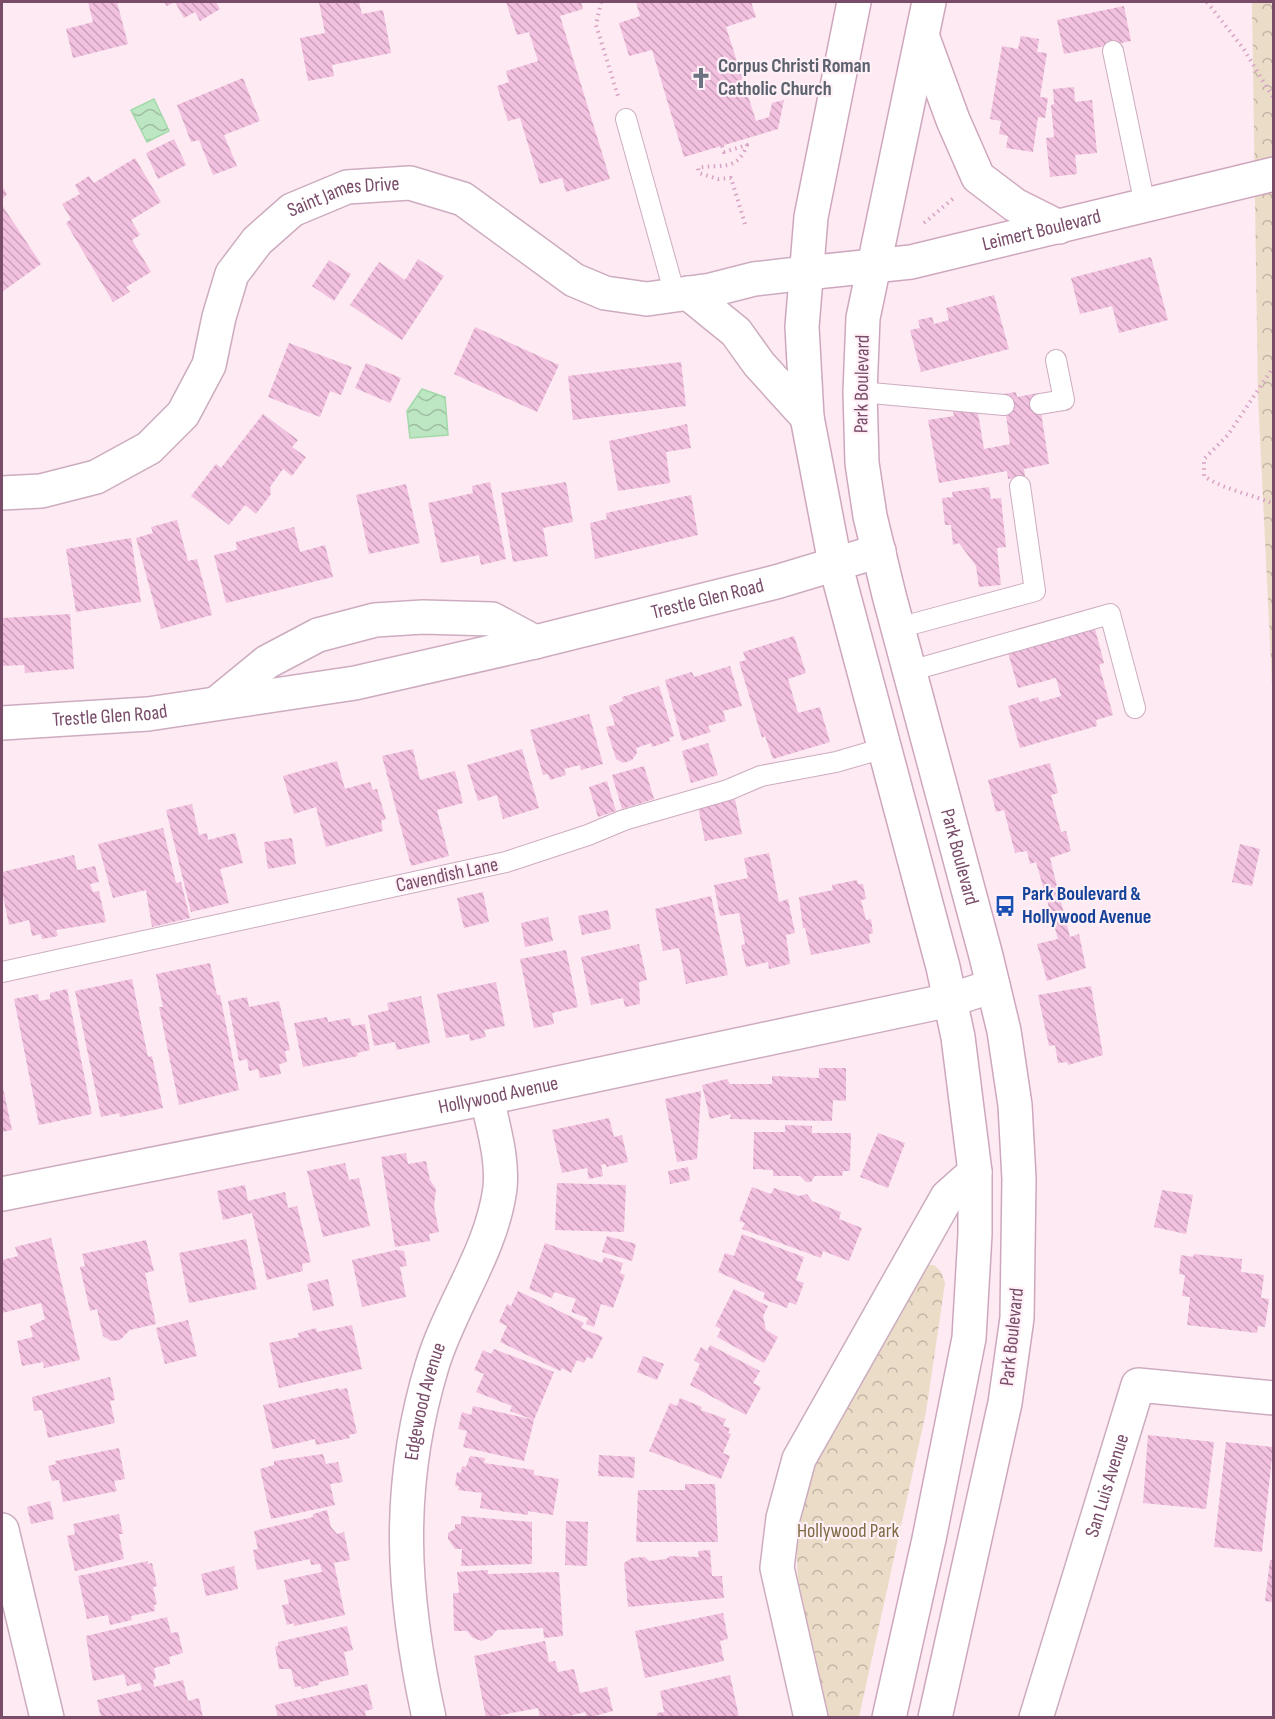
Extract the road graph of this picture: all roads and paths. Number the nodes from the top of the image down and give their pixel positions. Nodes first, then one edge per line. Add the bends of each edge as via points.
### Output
1 (601, 2) edge
2 (854, 2) edge
3 (929, 2) edge
4 (1207, 2) edge
5 (923, 38) junction
6 (1113, 51) dead end
7 (1274, 99) edge
8 (626, 119) joint
9 (722, 146) dead end
10 (1274, 174) edge
11 (956, 196) dead end
12 (1145, 205) junction
13 (745, 224) dead end
14 (922, 225) dead end
15 (1059, 227) junction
16 (875, 266) junction
17 (806, 273) junction
18 (682, 294) junction
19 (1056, 360) dead end
20 (1274, 366) edge
21 (860, 392) junction
22 (1040, 404) dead end
23 (1005, 405) dead end
24 (807, 417) junction
25 (1020, 486) dead end
26 (2, 493) edge
27 (1274, 504) edge
28 (879, 551) junction
29 (834, 563) junction
30 (898, 628) junction
31 (535, 642) junction
32 (910, 671) junction
33 (216, 704) junction
34 (1135, 708) dead end
35 (2, 723) edge
36 (884, 748) junction
37 (2, 972) edge
38 (993, 986) junction
39 (950, 1000) junction
40 (487, 1098) junction
41 (975, 1172) junction
42 (2, 1194) edge
43 (1274, 1398) edge
44 (2, 1530) edge
45 (47, 1718) edge
46 (429, 1718) edge
47 (811, 1718) edge
48 (889, 1718) edge
49 (935, 1718) edge
50 (1036, 1718) edge

1 - 8 path via 596,25
2 - 17 street via 811,218
3 - 5 street, Park Boulevard
4 - 7 path via 1243,48
5 - 15 street via 978,177 1015,205
5 - 16 street, Park Boulevard
6 - 12 lane
8 - 18 lane
9 - 13 path via 724,152 747,145 744,154 732,164 698,168 699,173 731,178
10 - 12 street, Leimert Boulevard
11 - 14 path
12 - 15 street, Leimert Boulevard
15 - 16 street, Leimert Boulevard
16 - 17 street, Leimert Boulevard
16 - 21 street, Park Boulevard via 863,318
17 - 18 street, Saint James Drive
17 - 24 street via 802,327
18 - 24 street via 736,332
18 - 26 street, Saint James Drive via 646,299 605,292 573,280 463,199 410,183 347,187 292,210 257,241 232,274 209,365 183,414 149,448 96,477 41,491
19 - 22 lane via 1064,400
20 - 27 path via 1227,435 1204,459 1204,476 1217,485
21 - 23 lane
21 - 28 street, Park Boulevard via 862,463
24 - 29 street
25 - 30 lane via 1035,591
28 - 29 street, Trestle Glen Road
28 - 30 street, Park Boulevard
29 - 31 street, Trestle Glen Road via 776,582
29 - 36 street
30 - 32 street, Park Boulevard
31 - 33 street, Trestle Glen Road via 355,683
31 - 33 street via 492,619 375,620 318,635 267,662
32 - 34 lane via 1110,614
32 - 38 street, Park Boulevard
33 - 35 street, Trestle Glen Road via 148,714
36 - 37 lane, Cavendish Lane via 761,776 506,862
36 - 39 street
38 - 39 street, Hollywood Avenue
38 - 49 street, Park Boulevard via 1015,1105 1019,1179 1017,1318 1005,1403
39 - 40 street, Hollywood Avenue
39 - 41 street
40 - 42 street, Hollywood Avenue
40 - 46 street, Edgewood Avenue via 498,1150 500,1185 495,1215 432,1365 413,1444 406,1510 406,1582
41 - 47 street via 947,1197 800,1459 783,1518 777,1568
41 - 48 street via 969,1338
43 - 50 street, San Luis Avenue via 1138,1385
44 - 45 street

